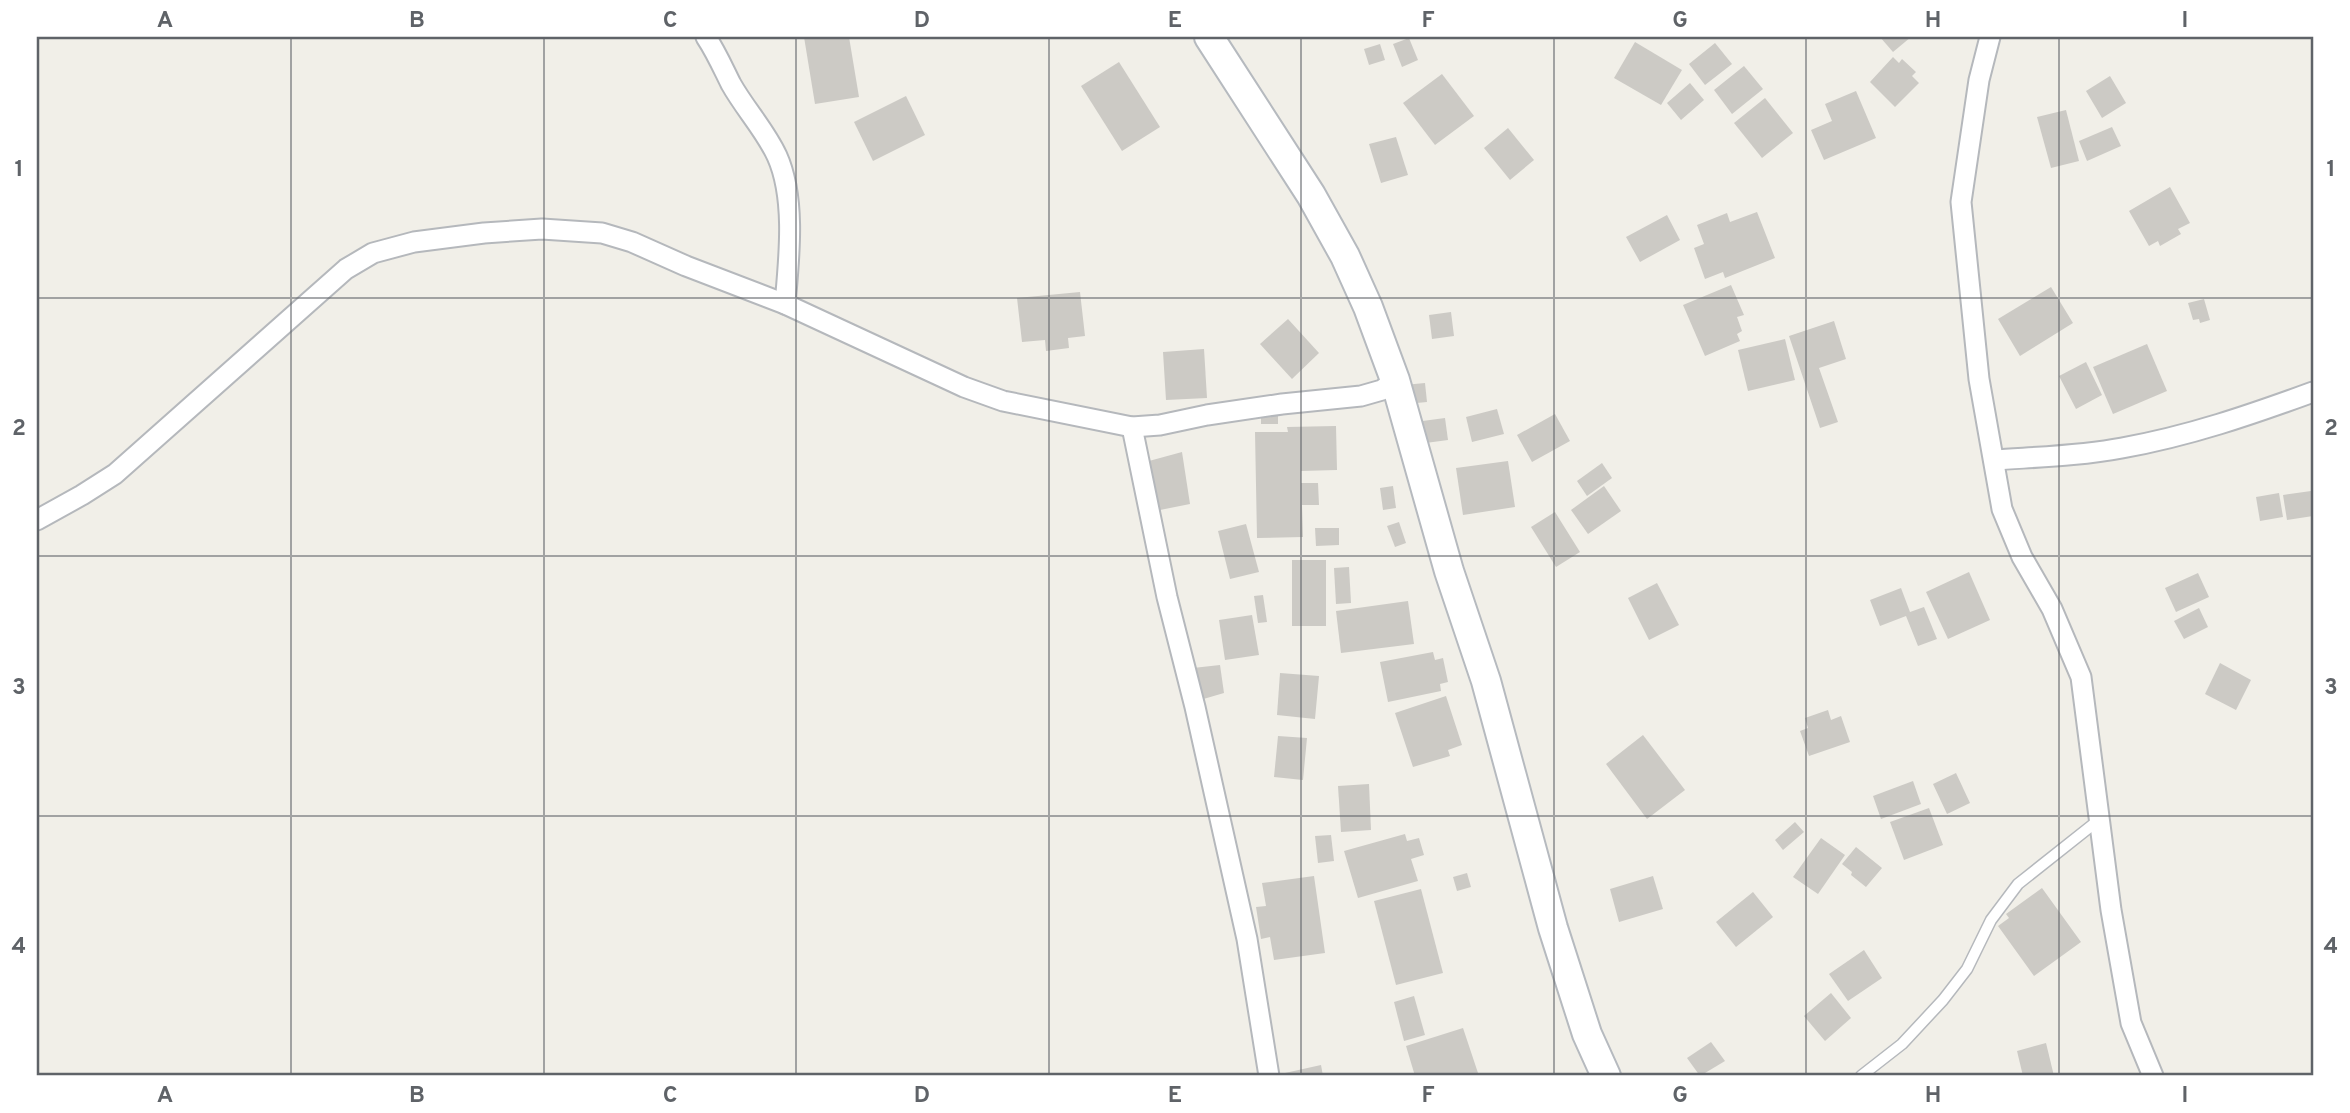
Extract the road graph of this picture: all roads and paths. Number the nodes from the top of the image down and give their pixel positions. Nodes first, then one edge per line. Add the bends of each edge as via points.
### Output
1 (706, 37) edge
2 (1209, 37) edge
3 (1990, 37) edge
4 (785, 304) junction
5 (1395, 380) junction
6 (2313, 391) edge
7 (1132, 427) junction
8 (1994, 460) junction
9 (37, 520) edge
10 (2100, 819) junction
11 (1269, 1076) edge
12 (1606, 1076) edge
13 (1861, 1076) edge
14 (2153, 1076) edge

1 - 4 street via 779,159 791,238
2 - 5 street via 1345,256
3 - 8 street via 1961,202 1979,379
4 - 7 street via 1003,401
4 - 9 street via 602,233 542,229 484,233 414,242 373,253 346,269 115,474
5 - 7 street via 1382,390 1361,396
5 - 12 street via 1449,571 1486,681 1553,928 1587,1034
6 - 8 street via 2182,436 2120,449
7 - 11 street via 1247,939
8 - 10 street via 2002,509 2081,677
10 - 13 lane via 2018,884 1943,1000 1902,1044
10 - 14 street via 2131,1023

